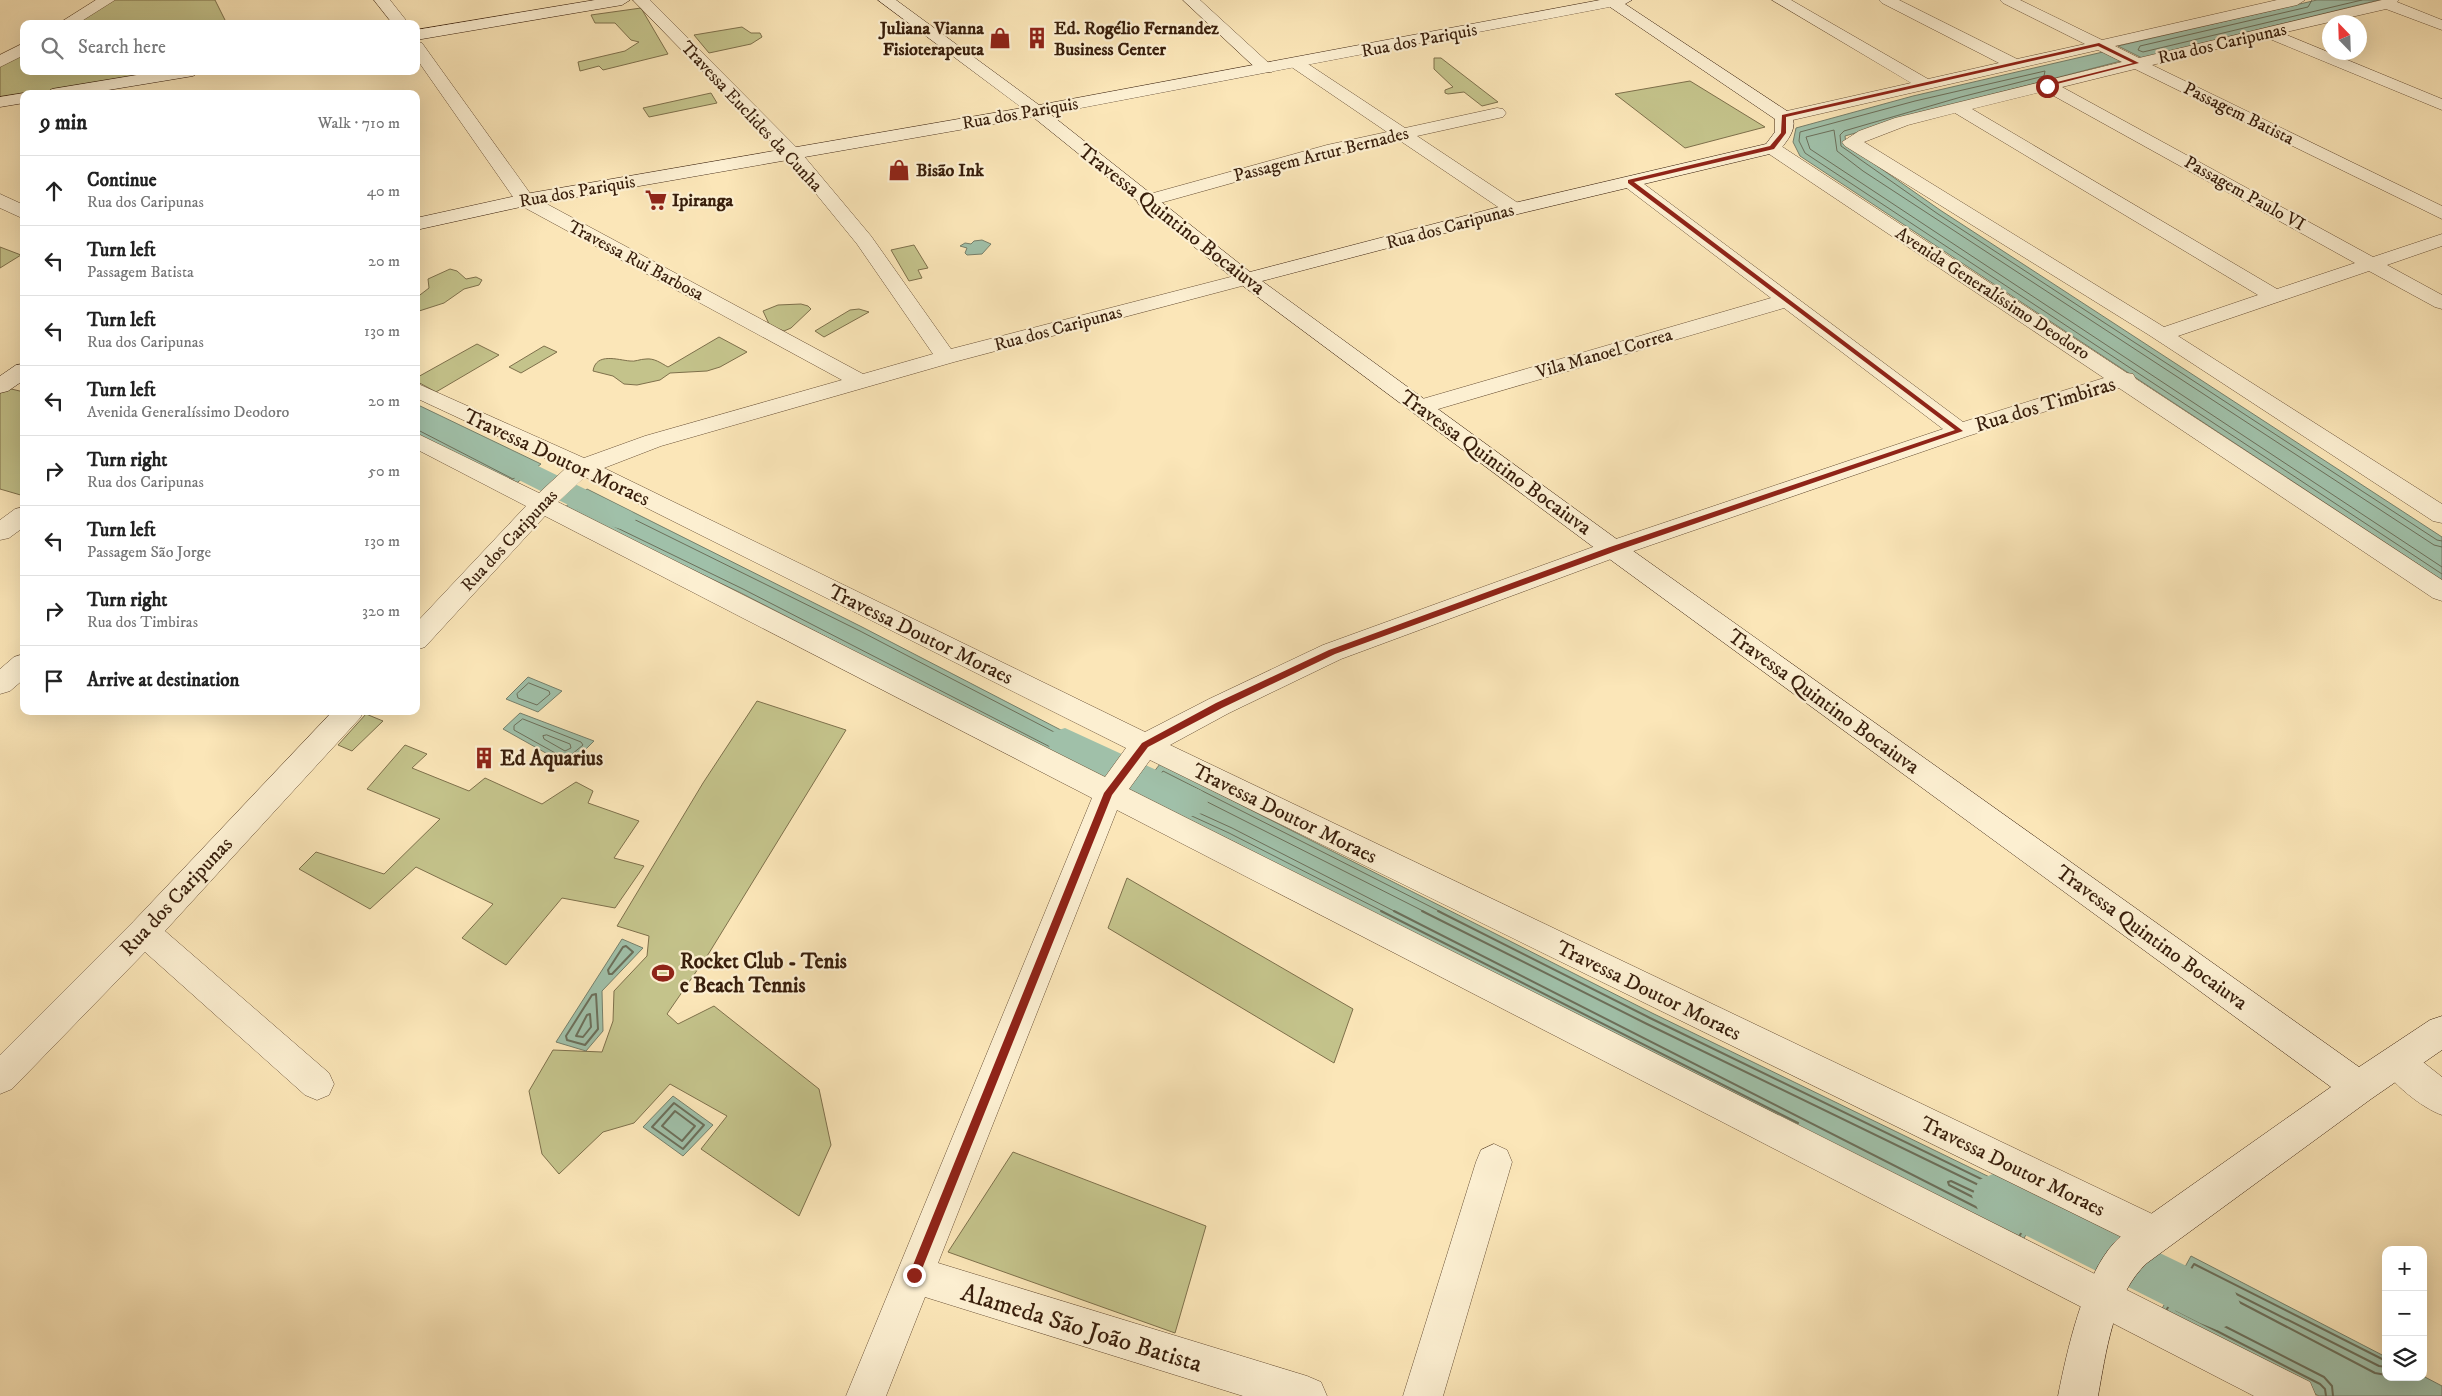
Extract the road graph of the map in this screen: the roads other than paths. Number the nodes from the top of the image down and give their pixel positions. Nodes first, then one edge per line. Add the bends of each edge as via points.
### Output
1 (107, 0) edge
2 (382, 0) edge
3 (622, 0) edge
4 (641, 0) edge
5 (886, 0) edge
6 (1191, 0) edge
7 (1780, 0) edge
8 (1887, 0) edge
9 (2008, 0) edge
10 (2297, 0) edge
11 (1615, 1) edge
12 (2389, 2) edge
13 (2216, 3) dead end
14 (2238, 13) junction
15 (73, 20) edge
16 (398, 20) edge
17 (2442, 25) edge
18 (2268, 33) junction
19 (420, 34) edge
20 (2099, 44) junction
21 (20, 50) edge
22 (420, 52) edge
23 (0, 62) edge
24 (1296, 63) junction
25 (2012, 63) junction
26 (2137, 63) junction
27 (1266, 68) junction
28 (168, 75) edge
29 (1924, 84) junction
30 (2047, 86) junction
31 (77, 90) edge
32 (20, 99) edge
33 (0, 102) edge
34 (2442, 105) edge
35 (1958, 108) junction
36 (1036, 111) junction
37 (1497, 113) dead end
38 (1784, 116) junction
39 (1403, 133) junction
40 (1772, 148) junction
41 (792, 153) junction
42 (1630, 182) junction
43 (525, 200) junction
44 (1146, 201) junction
45 (1514, 209) junction
46 (2442, 213) edge
47 (420, 223) edge
48 (2442, 240) edge
49 (2371, 262) junction
50 (1246, 279) junction
51 (2274, 296) junction
52 (1788, 300) junction
53 (2442, 303) edge
54 (2161, 335) junction
55 (946, 358) junction
56 (20, 373) edge
57 (2125, 379) junction
58 (860, 381) junction
59 (0, 386) edge
60 (420, 392) edge
61 (1420, 407) junction
62 (1960, 431) junction
63 (420, 442) edge
64 (582, 467) junction
65 (543, 504) junction
66 (2442, 515) edge
67 (20, 518) edge
68 (0, 532) edge
69 (1613, 549) junction
70 (2442, 592) edge
71 (420, 636) edge
72 (20, 667) edge
73 (0, 684) edge
74 (346, 715) edge
75 (1145, 745) junction
76 (1109, 793) junction
77 (144, 932) junction
78 (2442, 1031) edge
79 (2397, 1062) junction
80 (0, 1078) edge
81 (317, 1084) dead end
82 (2359, 1087) junction
83 (2442, 1099) edge
84 (1494, 1162) dead end
85 (2154, 1234) junction
86 (914, 1275) junction
87 (2105, 1297) junction
88 (866, 1396) edge
89 (1307, 1396) edge
90 (1423, 1396) edge
91 (2078, 1396) edge
92 (2296, 1396) edge

1 - 15 street
2 - 16 street
3 - 19 street
4 - 41 street, Travessa Euclides da Cunha
5 - 36 street, Travessa Quintino Bocaiuva
6 - 27 street
7 - 29 street
8 - 25 street
9 - 20 street, Passagem Batista
10 - 14 street, Rua dos Caripunas
11 - 24 street, Rua dos Pariquis
11 - 38 street
12 - 17 street
12 - 18 street, Rua dos Caripunas
13 - 14 street
14 - 20 street, Rua dos Caripunas
18 - 26 street, Rua dos Caripunas
18 - 34 street
20 - 25 street, Rua dos Caripunas
20 - 26 street, Passagem Batista
21 - 23 street
22 - 43 street, Travessa Rui Barbosa
24 - 27 street, Rua dos Pariquis
24 - 39 street
25 - 29 street, Rua dos Caripunas
26 - 30 street, Rua dos Caripunas
26 - 46 street, Passagem Batista
27 - 36 street, Rua dos Pariquis
28 - 31 street
29 - 38 street, Rua dos Caripunas
30 - 35 street, Rua dos Caripunas
30 - 49 street, Passagem Paulo VI
32 - 33 street
35 - 51 street
35 - 54 street, Rua dos Caripunas via 1862,135 1851,142
36 - 41 street, Rua dos Pariquis
36 - 44 street, Travessa Quintino Bocaiuva
37 - 39 street, Passagem Artur Bernades
38 - 40 street via 1784,133
39 - 44 street, Passagem Artur Bernades
39 - 45 street
40 - 42 street, Rua dos Caripunas
40 - 57 street, Avenida Generalíssimo Deodoro
41 - 43 street, Rua dos Pariquis
41 - 55 street, Travessa Euclides da Cunha via 864,240
42 - 45 street, Rua dos Caripunas
42 - 52 street
43 - 47 street, Rua dos Pariquis
43 - 58 street, Travessa Rui Barbosa
44 - 50 street, Travessa Quintino Bocaiuva
45 - 50 street, Rua dos Caripunas
48 - 49 street
49 - 51 street
49 - 53 street, Passagem Paulo VI
50 - 55 street, Rua dos Caripunas
50 - 61 street, Travessa Quintino Bocaiuva
51 - 54 street
52 - 61 street, Vila Manoel Correa
52 - 62 street
54 - 66 street
55 - 58 street, Rua dos Caripunas
56 - 59 street
57 - 62 street, Rua dos Timbiras
57 - 70 street, Avenida Generalíssimo Deodoro
58 - 64 street, Rua dos Caripunas via 653,441
60 - 64 street, Travessa Doutor Moraes
61 - 69 street, Travessa Quintino Bocaiuva
62 - 69 street, Rua dos Timbiras
63 - 65 street
64 - 65 street, Rua dos Caripunas
64 - 75 street, Travessa Doutor Moraes
65 - 71 street, Rua dos Caripunas
65 - 76 street
67 - 68 street
69 - 75 street, Rua dos Timbiras via 1332,652
69 - 82 street, Travessa Quintino Bocaiuva
72 - 73 street
74 - 77 street, Rua dos Caripunas
75 - 76 street, Rua dos Timbiras
75 - 85 street, Travessa Doutor Moraes
76 - 86 street, Rua dos Timbiras
76 - 87 street
77 - 80 street, Rua dos Caripunas
77 - 81 street
78 - 79 street
79 - 82 street
79 - 83 street
82 - 85 street
84 - 90 street
85 - 87 street via 2125,1259
86 - 88 street, Rua dos Timbiras
86 - 89 street, Alameda São João Batista
87 - 91 street via 2089,1344
87 - 92 street

